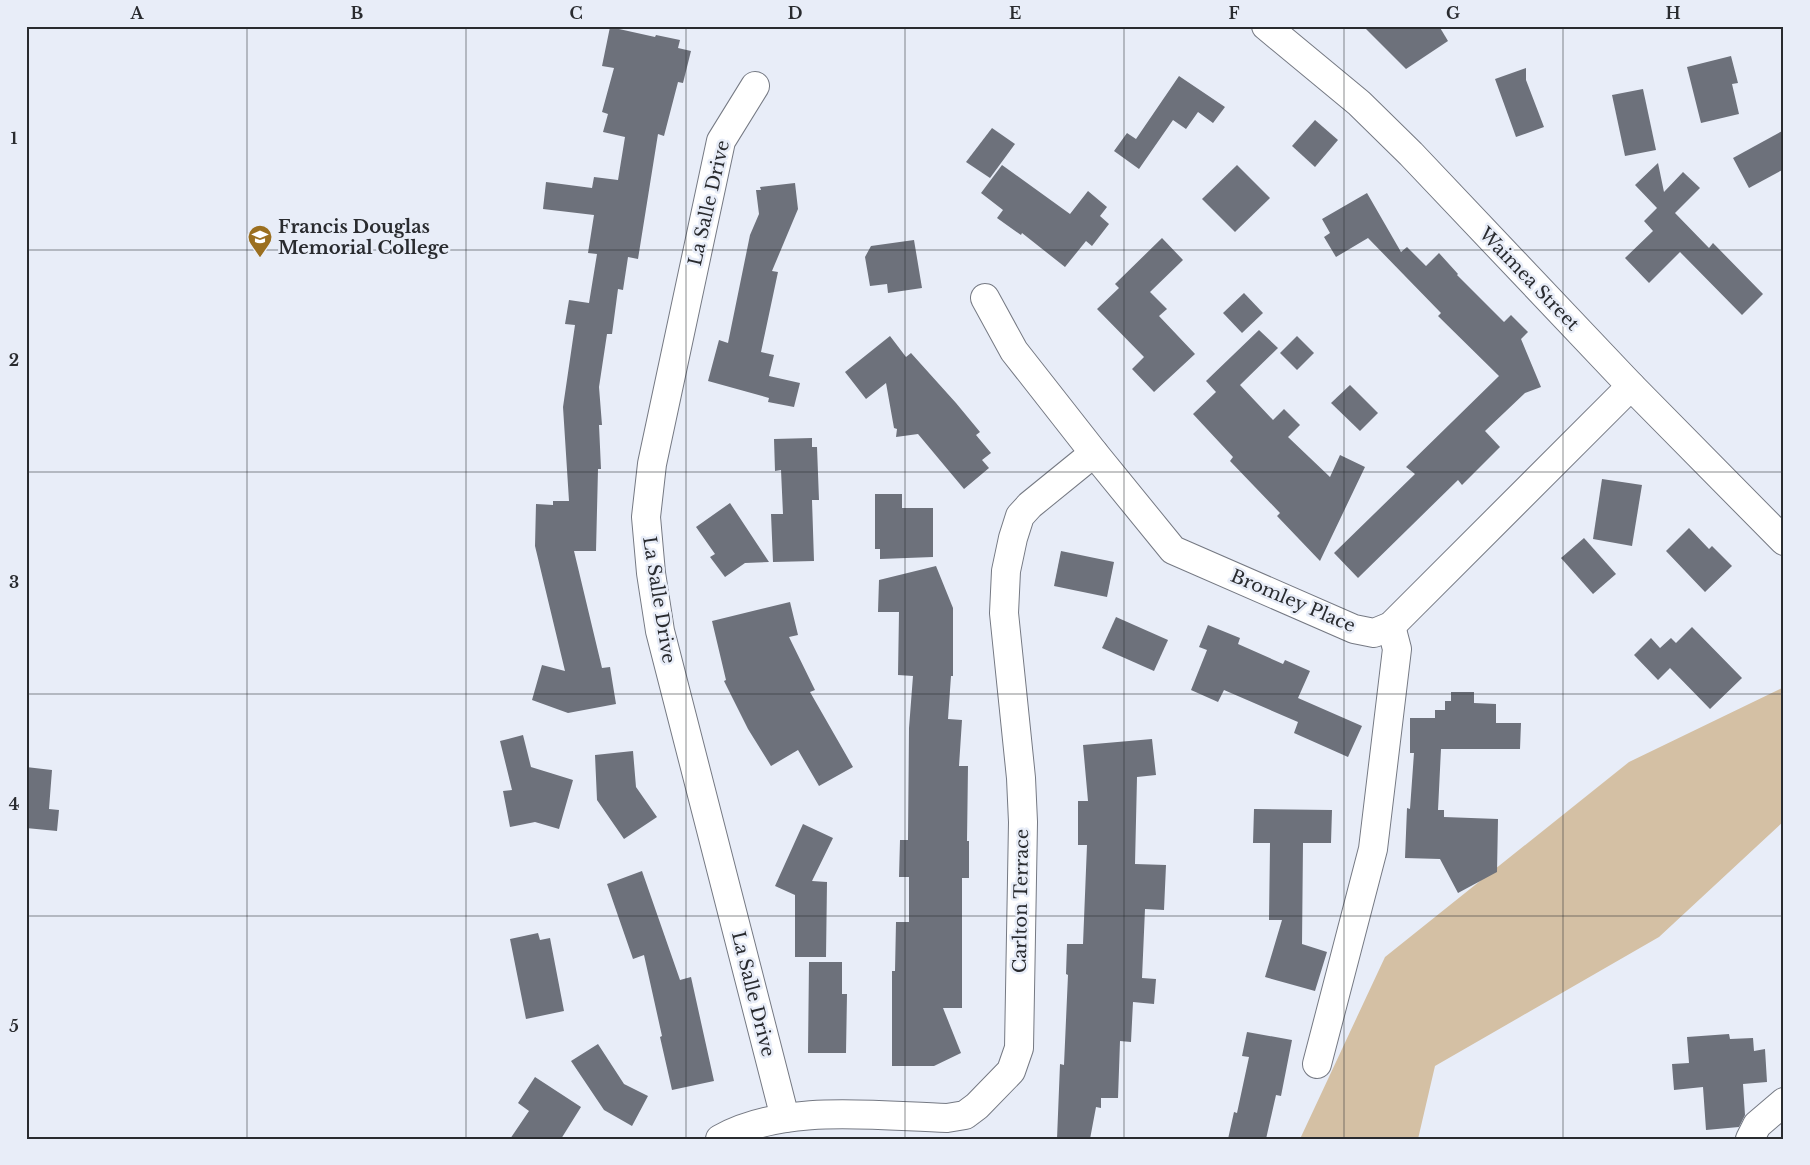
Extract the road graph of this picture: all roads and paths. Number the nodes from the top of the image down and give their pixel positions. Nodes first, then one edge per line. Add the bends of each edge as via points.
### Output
1 (1266, 26) edge
2 (755, 86) dead end
3 (985, 298) dead end
4 (1631, 386) junction
5 (1094, 453) junction
6 (1784, 542) edge
7 (1391, 626) junction
8 (1317, 1064) dead end
9 (1784, 1102) edge
10 (785, 1118) junction
11 (720, 1139) edge
12 (1750, 1139) edge

1 - 4 street, Waimea Street via 1359,103
2 - 10 street, La Salle Drive via 721,141 652,464 646,516 660,631
3 - 5 street, Bromley Place via 1014,351
4 - 6 street, Waimea Street
4 - 7 street
5 - 7 street, Bromley Place via 1173,550 1354,629 1374,633
5 - 10 street, Carlton Terrace via 1020,516 1006,570 1004,613 1023,822 1019,1048 1011,1071 966,1115 948,1118 823,1114
7 - 8 street via 1397,649 1373,849
9 - 12 street via 1758,1125
10 - 11 street, Carlton Terrace via 735,1131

